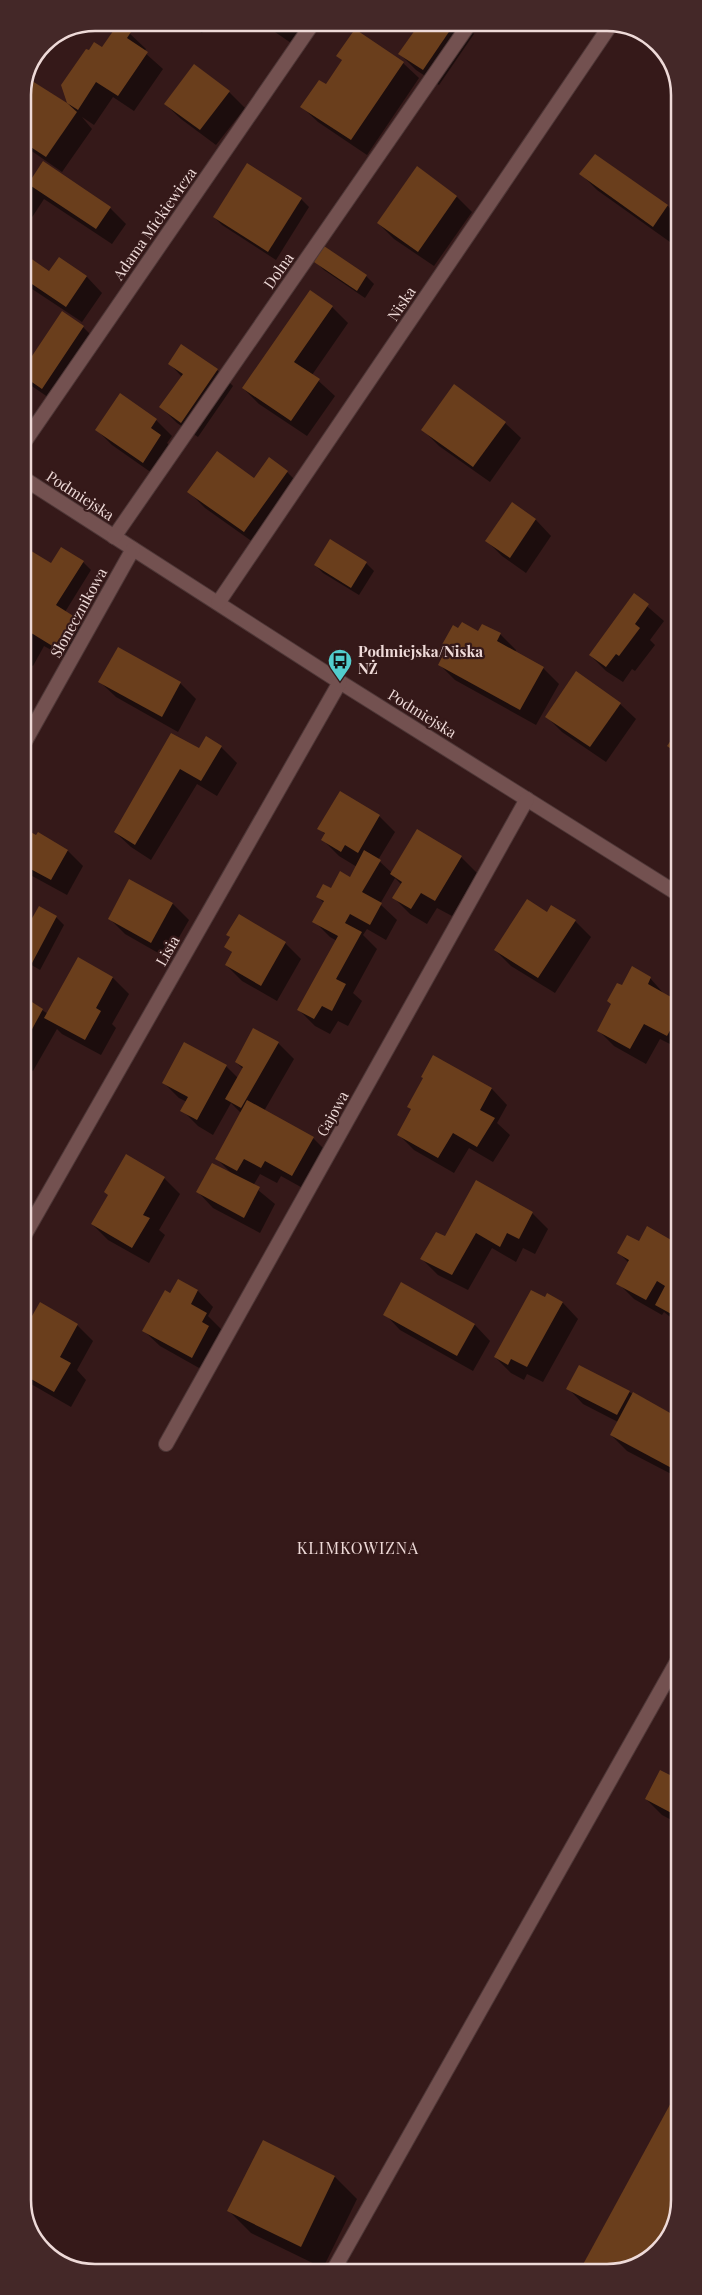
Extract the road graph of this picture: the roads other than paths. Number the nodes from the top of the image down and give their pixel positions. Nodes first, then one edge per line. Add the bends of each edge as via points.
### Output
1 (307, 31) edge
2 (464, 31) edge
3 (607, 31) edge
4 (31, 432) edge
5 (31, 483) edge
6 (114, 537) junction
7 (133, 549) junction
8 (218, 603) junction
9 (340, 682) junction
10 (31, 731) edge
11 (527, 799) junction
12 (671, 890) edge
13 (31, 1224) edge
14 (166, 1444) dead end
15 (671, 1672) edge
16 (337, 2264) edge

1 - 4 street, Adama Mickiewicza
2 - 6 street, Dolna
3 - 8 street, Niska
5 - 6 street, Podmiejska
6 - 7 street, Podmiejska
7 - 8 street, Podmiejska
7 - 10 street, Słonecznikowa
8 - 9 street, Podmiejska
9 - 11 street, Podmiejska
9 - 13 street, Lisia
11 - 12 street, Podmiejska
11 - 14 street, Gajowa
15 - 16 street

